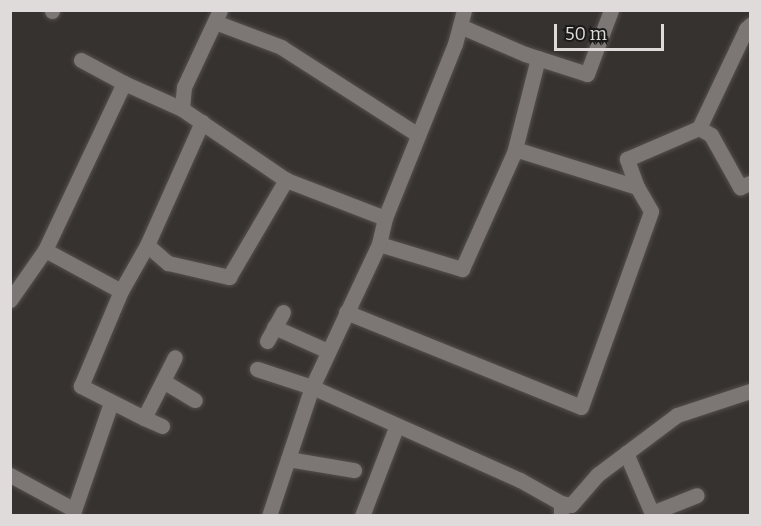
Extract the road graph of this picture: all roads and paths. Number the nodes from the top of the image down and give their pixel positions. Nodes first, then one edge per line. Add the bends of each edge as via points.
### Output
1 (464, 10) edge
2 (611, 10) edge
3 (218, 16) edge
4 (750, 25) edge
5 (460, 26) junction
6 (538, 58) junction
7 (81, 60) dead end
8 (124, 83) junction
9 (182, 109) junction
10 (202, 122) junction
11 (699, 128) junction
12 (417, 135) junction
13 (514, 153) junction
14 (286, 180) junction
15 (750, 183) edge
16 (637, 187) junction
17 (385, 218) junction
18 (147, 244) junction
19 (379, 244) junction
20 (45, 250) junction
21 (121, 291) junction
22 (10, 300) edge
23 (283, 312) dead end
24 (346, 312) junction
25 (328, 351) junction
26 (175, 357) dead end
27 (257, 369) dead end
28 (163, 381) junction
29 (312, 387) junction
30 (750, 391) edge
31 (195, 400) dead end
32 (111, 403) junction
33 (144, 418) junction
34 (397, 425) junction
35 (162, 426) dead end
36 (626, 453) junction
37 (288, 459) junction
38 (354, 470) dead end
39 (10, 475) edge
40 (697, 495) dead end
41 (561, 509) edge
42 (73, 513) edge
43 (652, 514) edge
44 (269, 516) edge
45 (362, 516) edge

1 - 5 street
2 - 6 street via 587,74
3 - 9 street via 184,87
3 - 12 street via 281,47
4 - 11 street
5 - 6 street
5 - 12 street
6 - 13 street
7 - 8 street
8 - 9 street
8 - 20 street
9 - 10 street
10 - 14 street
10 - 18 street
11 - 15 street via 711,135 740,187
11 - 16 street via 627,159
12 - 17 street
13 - 16 street via 518,150
13 - 19 street via 462,269
14 - 17 street
14 - 18 street via 229,278 168,262
16 - 24 street via 651,211 581,407
17 - 19 street
18 - 21 street
19 - 24 street
20 - 21 street
20 - 22 street
21 - 32 street via 81,386
23 - 25 street via 271,334
24 - 25 street
25 - 29 street
26 - 28 street
27 - 29 street
28 - 31 street
28 - 33 street
29 - 34 street
29 - 37 street
30 - 36 street via 677,415
32 - 33 street
32 - 42 street
33 - 35 street
34 - 41 street via 520,480
34 - 45 street
36 - 41 street via 597,475 571,505
36 - 43 street
37 - 38 street
37 - 44 street
39 - 42 street via 43,490
40 - 43 street

